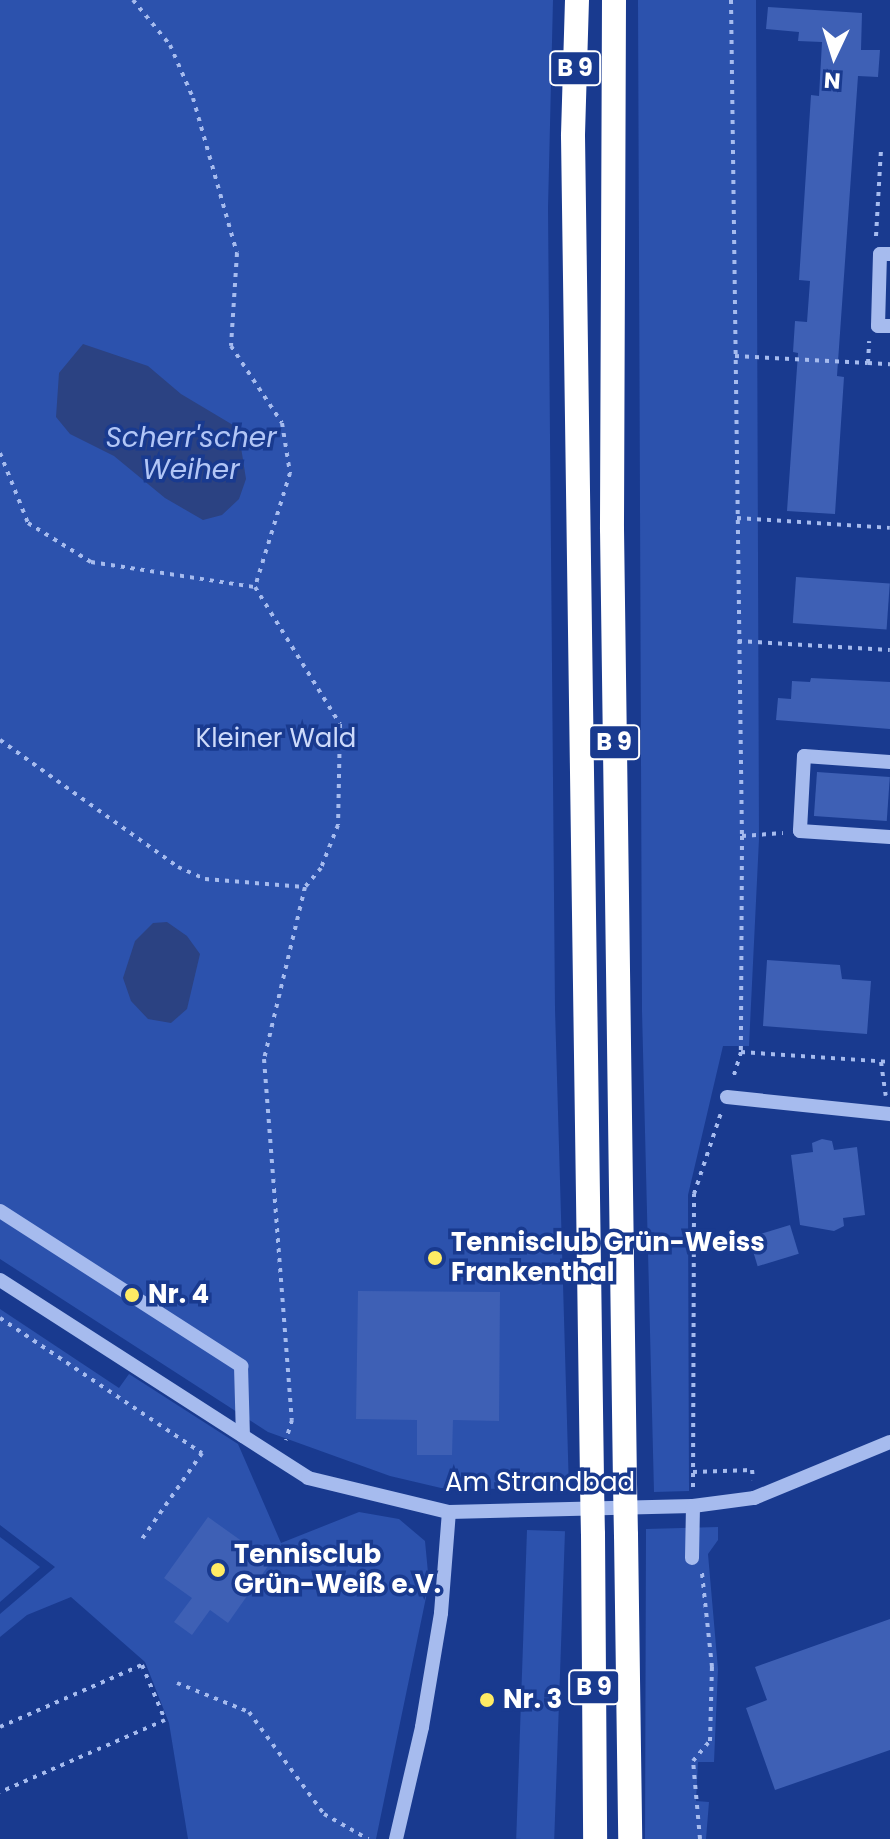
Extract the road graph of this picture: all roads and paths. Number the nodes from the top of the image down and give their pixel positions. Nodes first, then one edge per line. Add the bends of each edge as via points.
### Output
1 (133, 0) edge
2 (577, 0) edge
3 (614, 0) edge
4 (731, 0) edge
5 (881, 149) dead end
6 (885, 254) edge
7 (884, 326) edge
8 (735, 356) junction
9 (868, 363) junction
10 (890, 364) edge
11 (0, 453) edge
12 (737, 518) junction
13 (890, 528) edge
14 (255, 587) junction
15 (738, 641) junction
16 (890, 650) edge
17 (0, 740) edge
18 (890, 762) edge
19 (800, 831) junction
20 (742, 836) junction
21 (890, 837) edge
22 (305, 887) junction
23 (741, 1052) junction
24 (881, 1062) junction
25 (890, 1062) edge
26 (727, 1097) junction
27 (890, 1101) edge
28 (890, 1114) edge
29 (0, 1211) edge
30 (0, 1280) edge
31 (0, 1318) edge
32 (243, 1436) junction
33 (890, 1442) edge
34 (280, 1461) junction
35 (754, 1498) junction
36 (693, 1506) junction
37 (449, 1512) junction
38 (140, 1542) dead end
39 (692, 1558) joint
40 (177, 1683) dead end
41 (0, 1727) edge
42 (0, 1792) edge
43 (368, 1839) edge
44 (396, 1839) edge
45 (595, 1839) edge
46 (630, 1839) edge
47 (700, 1839) edge

1 - 14 path via 170,45 193,98 237,253 231,346 282,423 290,473
2 - 45 highway, B 9, bridge via 573,136
3 - 46 highway, B 9, bridge via 612,560
4 - 8 path
5 - 6 path via 876,237
6 - 7 street
7 - 9 path via 869,338
8 - 9 path
8 - 12 path
9 - 10 path
11 - 14 path via 28,523 91,562
12 - 13 path
12 - 15 path
14 - 22 path via 340,724 338,825 321,868
15 - 16 path
15 - 20 path
17 - 22 path via 178,867 205,879
18 - 19 street via 804,756
19 - 20 path
19 - 21 street
20 - 23 path
22 - 34 path via 264,1059 292,1420
23 - 24 path
23 - 26 path
24 - 25 path
24 - 27 path
26 - 28 street
26 - 35 path via 694,1194 693,1472 752,1470
29 - 32 street via 241,1366
30 - 32 street, Am Strandbad
31 - 38 path via 202,1453
32 - 34 street, Am Strandbad
33 - 35 street, Am Strandbad
34 - 37 street, Am Strandbad via 308,1478
35 - 36 street, Am Strandbad
36 - 37 street, Am Strandbad
36 - 39 street
37 - 44 street via 441,1613
39 - 47 path via 702,1572 712,1667 710,1741 693,1761
40 - 43 path via 249,1712 324,1814
41 - 42 path via 142,1665 165,1720

